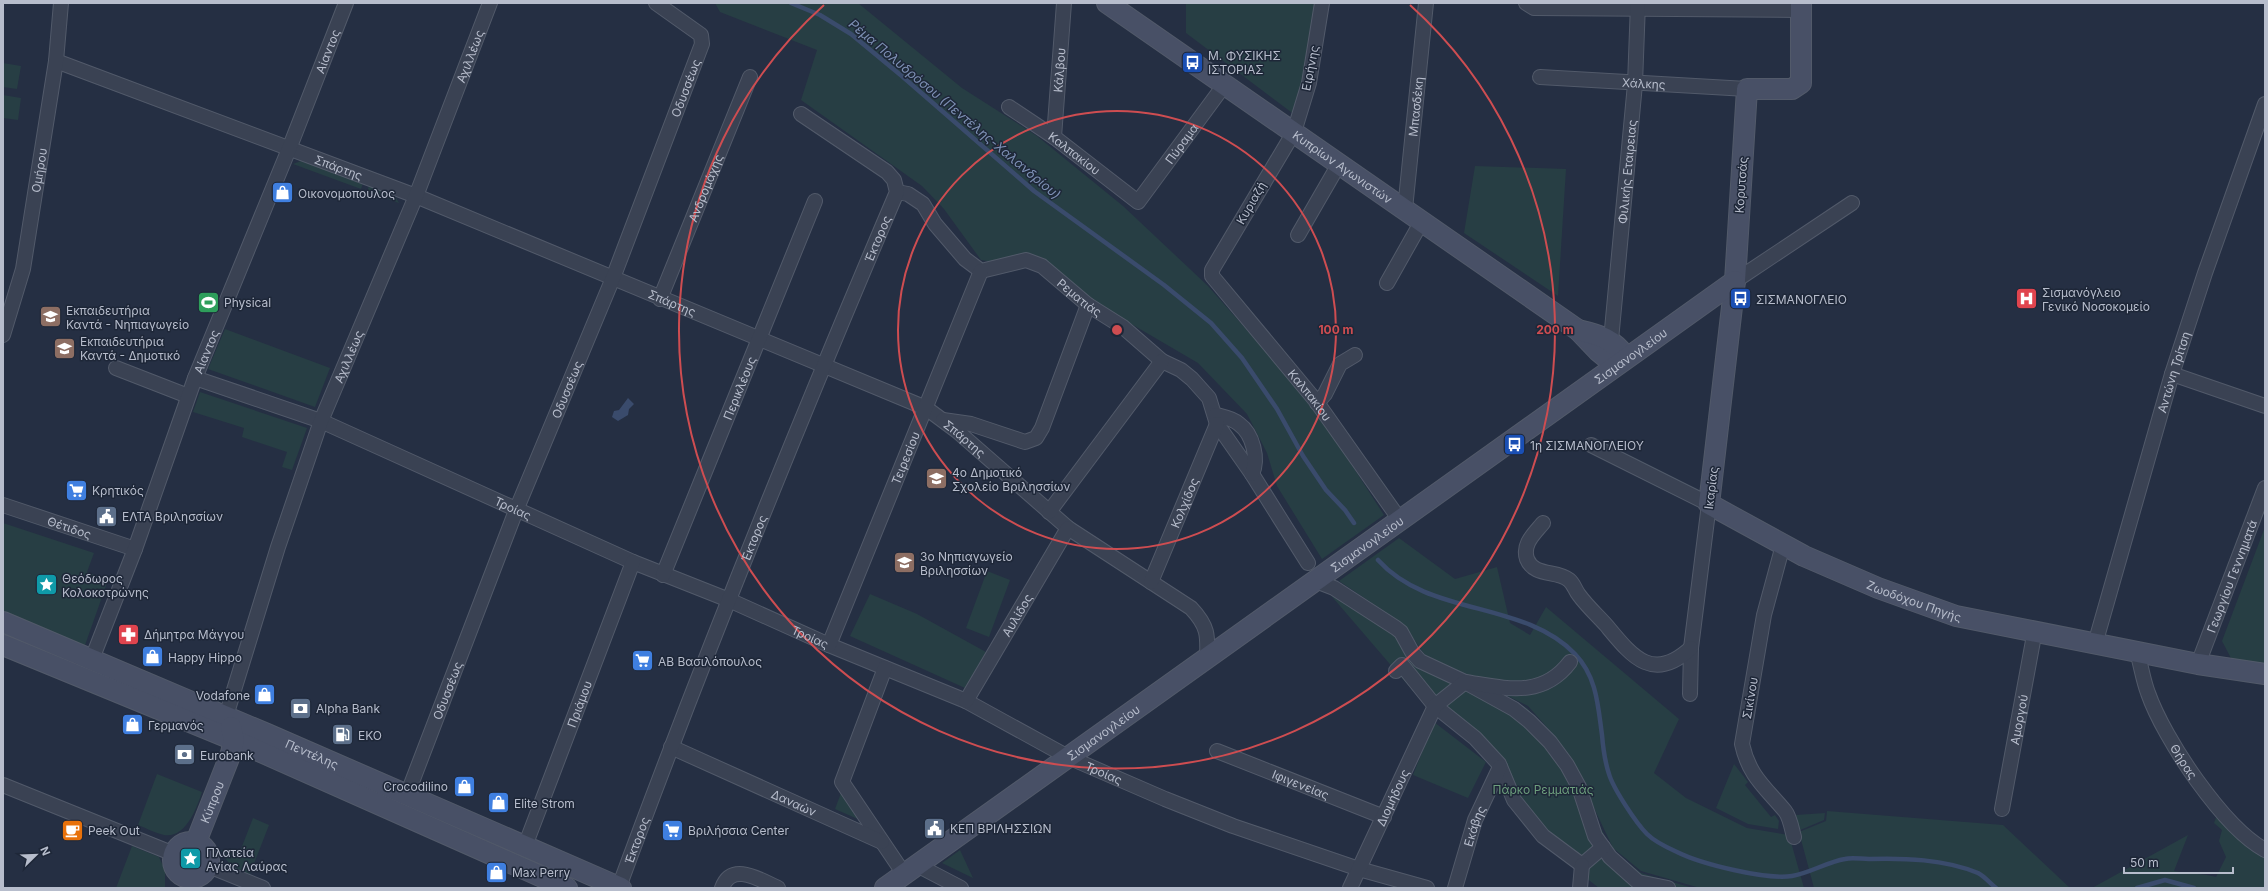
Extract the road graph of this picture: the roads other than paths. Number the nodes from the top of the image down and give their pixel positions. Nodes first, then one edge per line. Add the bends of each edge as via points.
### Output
1 (61, 3) edge
2 (346, 3) edge
3 (490, 3) edge
4 (656, 3) edge
5 (1064, 3) edge
6 (1107, 3) edge
7 (1322, 3) edge
8 (1426, 3) edge
9 (1527, 4) edge
10 (1638, 6) edge
11 (1801, 6) edge
12 (56, 61) junction
13 (750, 77) dead end
14 (1540, 77) dead end
15 (1225, 84) junction
16 (1636, 84) junction
17 (1747, 89) junction
18 (2265, 104) edge
19 (1009, 107) dead end
20 (801, 114) dead end
21 (1294, 132) junction
22 (1054, 137) junction
23 (289, 149) junction
24 (1339, 164) junction
25 (897, 192) junction
26 (416, 196) junction
27 (815, 201) dead end
28 (1138, 202) joint
29 (1852, 203) dead end
30 (1405, 209) junction
31 (1422, 221) junction
32 (1298, 235) dead end
33 (980, 271) junction
34 (1212, 276) joint
35 (613, 278) junction
36 (1735, 281) junction
37 (1388, 283) dead end
38 (660, 299) junction
39 (1088, 305) junction
40 (3, 335) edge
41 (1583, 335) junction
42 (759, 339) junction
43 (1611, 340) junction
44 (1355, 355) dead end
45 (1162, 361) junction
46 (1621, 361) junction
47 (823, 365) junction
48 (116, 368) dead end
49 (2172, 374) junction
50 (195, 378) junction
51 (1586, 386) junction
52 (188, 396) junction
53 (1317, 403) junction
54 (2265, 406) edge
55 (926, 408) junction
56 (1216, 419) junction
57 (942, 420) junction
58 (321, 421) junction
59 (1592, 445) dead end
60 (1252, 474) junction
61 (2265, 488) edge
62 (1709, 504) junction
63 (3, 505) edge
64 (516, 508) junction
65 (1049, 512) junction
66 (1400, 520) junction
67 (1544, 523) dead end
68 (1068, 528) junction
69 (1783, 545) junction
70 (135, 549) junction
71 (633, 562) junction
72 (1313, 570) junction
73 (663, 575) junction
74 (1151, 582) junction
75 (729, 600) junction
76 (3, 622) edge
77 (2035, 630) junction
78 (2095, 644) junction
79 (3, 645) edge
80 (828, 645) junction
81 (1691, 648) junction
82 (2137, 652) junction
83 (1207, 658) junction
84 (92, 659) junction
85 (1570, 662) dead end
86 (2198, 664) junction
87 (885, 668) junction
88 (1396, 671) dead end
89 (2265, 674) edge
90 (1465, 682) junction
91 (1690, 694) dead end
92 (966, 701) junction
93 (1435, 706) junction
94 (226, 716) junction
95 (234, 740) junction
96 (671, 747) junction
97 (1217, 751) dead end
98 (1068, 757) junction
99 (1500, 767) junction
100 (3, 784) edge
101 (407, 795) junction
102 (2002, 809) dead end
103 (1384, 817) junction
104 (1794, 838) dead end
105 (196, 842) junction
106 (883, 842) junction
107 (525, 846) junction
108 (1603, 847) junction
109 (2265, 850) edge
110 (174, 854) junction
111 (1582, 865) junction
112 (209, 866) junction
113 (1359, 869) junction
114 (910, 870) junction
115 (181, 882) edge
116 (263, 888) edge
117 (567, 888) edge
118 (620, 888) edge
119 (722, 888) edge
120 (778, 888) edge
121 (885, 888) edge
122 (961, 888) edge
123 (1350, 888) edge
124 (1427, 888) edge
125 (1455, 888) edge
126 (1580, 888) edge
127 (1668, 888) edge

1 - 12 street, Ομήρου
2 - 23 street, Αίαντος
3 - 26 street, Αχιλλέως
4 - 35 street, Οδυσσέως via 701,35 703,42
5 - 22 street, Κάλβου
6 - 15 street, Κυπρίων Αγωνιστών
7 - 21 street, Ειρήνης via 1309,83
8 - 30 street, Μπασδέκη
9 - 10 street via 1534,8
10 - 11 street
10 - 16 street, Φιλικής Εταιρειας
11 - 17 street via 1801,82 1792,89
12 - 23 street, Σπάρτης
12 - 40 street, Ομήρου via 23,269
13 - 38 street, Ανδρομάχης
14 - 16 street, Χάλκης
15 - 21 street, Κυπρίων Αγωνιστών
15 - 28 street, Πύραμα
16 - 17 street, Χάλκης
16 - 43 street, Φιλικής Εταιρειας
17 - 36 street, Κορυτσάς
18 - 49 street, Αντώνη Τρίτση
19 - 22 street, Καλπακίου
20 - 25 street via 887,172 894,180
21 - 24 street, Κυπρίων Αγωνιστών
21 - 34 street, Κυριαζή via 1212,270
22 - 28 street, Καλπακίου
23 - 26 street, Σπάρτης
23 - 50 street, Αίαντος
24 - 30 street, Κυπρίων Αγωνιστών
24 - 32 street
25 - 33 street via 908,194 923,204 935,224
25 - 47 street, Έκτορος
26 - 35 street, Σπάρτης
26 - 58 street, Αχιλλέως
27 - 42 street, Περικλέους
29 - 36 street, Σισμανογλείου
30 - 31 street, Κυπρίων Αγωνιστών
31 - 37 street
31 - 41 street, Κυπρίων Αγωνιστών
33 - 39 street, Ρεματιάς via 1026,260 1042,266
33 - 55 street, Τειρεσίου
34 - 53 street, Καλπακίου
35 - 38 street, Σπάρτης
35 - 64 street, Οδυσσέως
36 - 46 street, Σισμανογλείου
36 - 62 street, Ικαρίας
38 - 42 street, Σπάρτης
39 - 45 street, Ρεματιάς via 1123,326
39 - 57 street via 1036,438 1025,442 971,424
41 - 43 street, Κυπρίων Αγωνιστών via 1598,334
41 - 46 street, Κυπρίων Αγωνιστών via 1598,351
41 - 51 street via 1590,366
42 - 47 street, Σπάρτης
42 - 73 street, Περικλέους
43 - 46 street, Κυπρίων Αγωνιστών
44 - 53 street via 1340,364 1325,394
45 - 56 street, Ρεματιάς via 1181,370 1196,383 1209,398
45 - 65 street
46 - 51 street, Σισμανογλείου
47 - 55 street, Σπάρτης
47 - 75 street, Έκτορος
48 - 52 street
49 - 54 street
49 - 78 street, Αντώνη Τρίτση
50 - 52 street, Αίαντος
50 - 58 street, Τροίας
51 - 66 street, Σισμανογλείου
52 - 70 street, Αίαντος
53 - 66 street, Καλπακίου
55 - 57 street, Σπάρτης
55 - 80 street, Τειρεσίου
56 - 60 street, Ρεματιάς
56 - 60 street via 1229,418 1240,425 1249,436 1256,466
56 - 74 street, Κολχίδος
57 - 65 street, Σπάρτης
58 - 64 street, Τροίας
58 - 94 street, Αχιλλέως via 278,547
59 - 62 street, Ζωοδόχου Πηγής
60 - 72 street, Ρεματιάς
61 - 86 street, Γεωργίου Γεννηματά
62 - 69 street, Ζωοδόχου Πηγής
62 - 81 street, Ικαρίας
63 - 70 street, Θέτιδος
64 - 71 street, Τροίας
64 - 101 street, Οδυσσέως
65 - 68 street, Σπάρτης
66 - 72 street, Σισμανογλείου
67 - 81 street via 1527,544 1528,561 1534,568 1569,579 1580,596 1633,656 1647,663 1660,664 1681,657
68 - 74 street, Σπάρτης
68 - 92 street, Αυλίδος
69 - 77 street, Ζωοδόχου Πηγής via 1878,588 1956,616
69 - 104 street, Σικίνου via 1764,615 1742,744 1746,762 1756,778 1786,812
70 - 84 street, Αίαντος
71 - 73 street, Τροίας
71 - 107 street, Πριάμου
72 - 83 street, Σισμανογλείου
72 - 90 street via 1321,583 1334,588 1401,632 1420,661
73 - 75 street, Τροίας
74 - 83 street, Σπάρτης via 1191,608 1200,617 1207,632
75 - 80 street, Τροίας
75 - 96 street, Έκτορος
76 - 84 street, Πεντέλης
77 - 78 street, Ζωοδόχου Πηγής
77 - 102 street, Αμοργού
78 - 82 street, Ζωοδόχου Πηγής
79 - 95 street, Πεντέλης
80 - 87 street, Τροίας
81 - 91 street, Ικαρίας
82 - 86 street, Ζωοδόχου Πηγής
82 - 109 street, Θήρας via 2152,704 2188,768 2251,842
83 - 98 street, Σισμανογλείου
84 - 94 street, Πεντέλης
85 - 90 street via 1560,676 1546,683 1522,689
86 - 89 street, Ζωοδόχου Πηγής
87 - 92 street, Τροίας
87 - 106 street via 842,782
88 - 93 street via 1402,665
90 - 93 street
90 - 108 street via 1514,709 1550,742 1579,787 1595,836
92 - 98 street, Τροίας
93 - 99 street via 1475,738
93 - 103 street, Διομήδους
94 - 95 street
94 - 101 street, Πεντέλης
95 - 105 street, Κύπρου
95 - 117 street, Πεντέλης
96 - 106 street, Δαναών
96 - 118 street, Έκτορος
97 - 103 street, Ιφιγενείας
98 - 113 street, Τροίας via 1233,826
98 - 114 street, Σισμανογλείου
99 - 111 street via 1514,800 1543,836
99 - 125 street, Εκάβης via 1475,820
100 - 110 street
101 - 107 street, Πεντέλης
103 - 113 street, Διομήδους
105 - 110 street via 180,845
105 - 112 street via 208,851
106 - 114 street
107 - 118 street, Πεντέλης
108 - 111 street
108 - 127 street via 1610,857 1638,882
110 - 115 street via 174,864
111 - 126 street
112 - 115 street via 201,876
112 - 116 street
113 - 123 street, Διομήδους
113 - 124 street, Τροίας
114 - 121 street, Σισμανογλείου
114 - 122 street
119 - 120 street via 725,881 738,873

